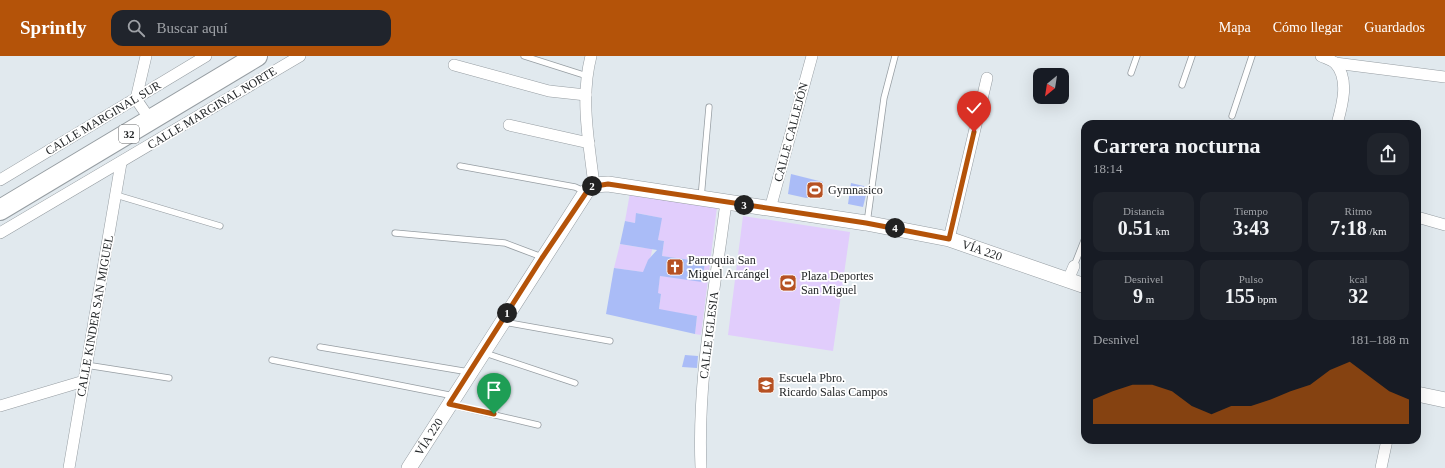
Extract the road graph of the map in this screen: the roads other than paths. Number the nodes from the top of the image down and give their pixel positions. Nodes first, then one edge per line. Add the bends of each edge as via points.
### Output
1 (146, 56) edge
2 (206, 56) edge
3 (257, 56) edge
4 (300, 56) edge
5 (524, 56) edge
6 (591, 56) edge
7 (812, 56) edge
8 (895, 56) edge
9 (1138, 56) edge
10 (1192, 56) edge
11 (1252, 56) edge
12 (1321, 56) edge
13 (1335, 63) junction
14 (454, 66) dead end
15 (1131, 73) dead end
16 (587, 76) junction
17 (1445, 77) edge
18 (987, 78) dead end
19 (1182, 85) dead end
20 (586, 95) junction
21 (136, 99) junction
22 (709, 107) dead end
23 (1232, 116) dead end
24 (1338, 120) edge
25 (151, 121) junction
26 (509, 125) dead end
27 (589, 143) junction
28 (121, 163) junction
29 (460, 166) dead end
30 (0, 180) edge
31 (590, 189) junction
32 (116, 195) junction
33 (701, 198) junction
34 (726, 202) junction
35 (770, 209) junction
36 (0, 210) edge
37 (1421, 218) edge
38 (866, 223) junction
39 (1445, 225) edge
40 (220, 226) dead end
41 (0, 233) edge
42 (395, 233) dead end
43 (949, 239) junction
44 (1081, 248) edge
45 (542, 258) junction
46 (1071, 273) junction
47 (1081, 282) edge
48 (501, 322) junction
49 (610, 340) dead end
50 (320, 347) dead end
51 (482, 352) junction
52 (272, 360) dead end
53 (86, 365) junction
54 (470, 372) junction
55 (170, 378) dead end
56 (84, 381) junction
57 (575, 382) dead end
58 (1421, 395) edge
59 (452, 400) junction
60 (1445, 400) edge
61 (0, 406) edge
62 (538, 425) dead end
63 (1386, 444) edge
64 (69, 468) edge
65 (409, 468) edge
66 (701, 468) edge
67 (1381, 468) edge

1 - 21 street
2 - 21 street, CALLE MARGINAL SUR
3 - 25 highway, 32
4 - 28 street, CALLE MARGINAL NORTE
5 - 16 lane
6 - 16 street
7 - 35 street, CALLE CALLEJÓN
8 - 38 lane via 884,98
9 - 15 lane
10 - 19 lane
11 - 23 lane
12 - 13 street
13 - 17 street
13 - 24 street via 1341,73 1344,87
14 - 20 street via 549,91
16 - 20 street
18 - 43 street
20 - 27 street
21 - 25 street
21 - 30 street, CALLE MARGINAL SUR
22 - 33 lane
25 - 36 highway, 32
26 - 27 street
27 - 31 street
28 - 32 street, CALLE KINDER SAN MIGUEL
28 - 41 street, CALLE MARGINAL NORTE
29 - 31 lane
31 - 33 main road, VÍA 220 via 608,184
31 - 45 main road, VÍA 220
32 - 40 lane
32 - 53 street, CALLE KINDER SAN MIGUEL
33 - 34 main road, VÍA 220
34 - 35 main road, VÍA 220
34 - 66 street, CALLE IGLESIA via 702,389
35 - 38 main road, VÍA 220
37 - 39 street
38 - 43 main road, VÍA 220
42 - 45 lane via 504,243
43 - 46 main road, VÍA 220
44 - 46 lane
45 - 48 main road, VÍA 220
46 - 47 main road, VÍA 220
48 - 49 lane
48 - 51 main road, VÍA 220
50 - 54 lane
51 - 54 main road, VÍA 220
51 - 57 lane
52 - 59 lane
53 - 55 lane
53 - 56 street, CALLE KINDER SAN MIGUEL
54 - 59 main road, VÍA 220
56 - 61 street
56 - 64 street, CALLE KINDER SAN MIGUEL
58 - 60 main road
59 - 62 lane
59 - 65 main road, VÍA 220
63 - 67 street

